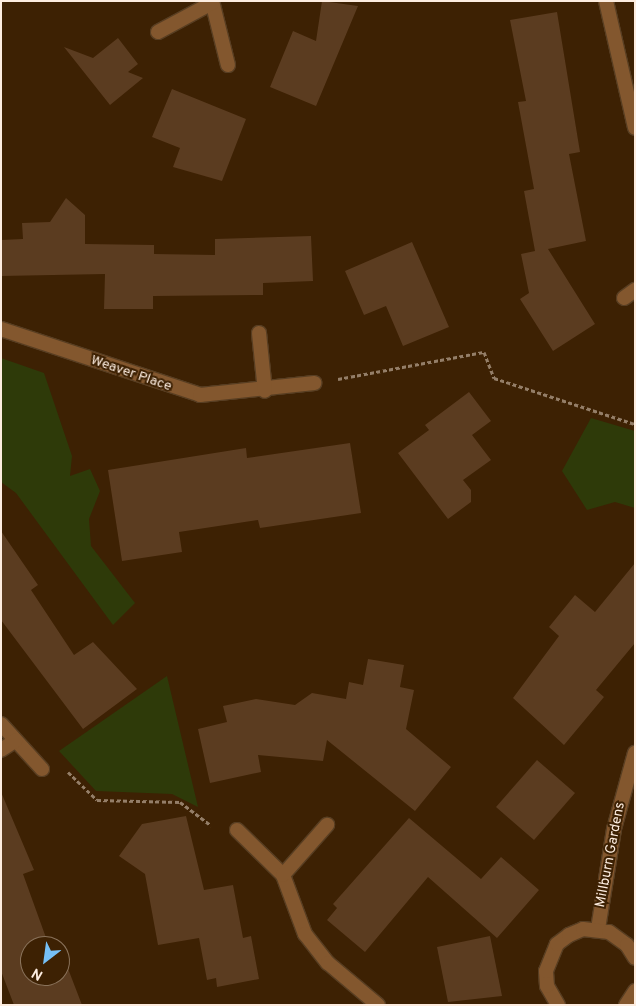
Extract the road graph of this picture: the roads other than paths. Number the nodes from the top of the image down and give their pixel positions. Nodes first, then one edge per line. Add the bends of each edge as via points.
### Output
1 (606, 1) edge
2 (212, 2) edge
3 (158, 32) dead end
4 (228, 65) dead end
5 (635, 128) edge
6 (1, 329) edge
7 (259, 333) dead end
8 (314, 383) road end
9 (264, 391) junction
10 (1, 724) edge
11 (15, 741) junction
12 (1, 750) edge
13 (635, 753) edge
14 (42, 770) road end
15 (327, 825) dead end
16 (237, 830) road end
17 (283, 875) junction
18 (598, 929) junction
19 (635, 958) edge
20 (635, 990) edge
21 (553, 1003) edge
22 (378, 1005) edge
23 (626, 1005) edge

1 - 5 street
2 - 3 street
2 - 4 street
6 - 9 street, Weaver Place via 162,386 216,396
7 - 9 street
8 - 9 street, Weaver Place
10 - 11 street
11 - 12 street
11 - 14 street
13 - 18 street, Millburn Gardens via 614,829
15 - 17 street
16 - 17 street
17 - 22 street via 305,934 328,963
18 - 19 street via 619,938
18 - 21 street via 583,929 557,944 546,971
20 - 23 street

